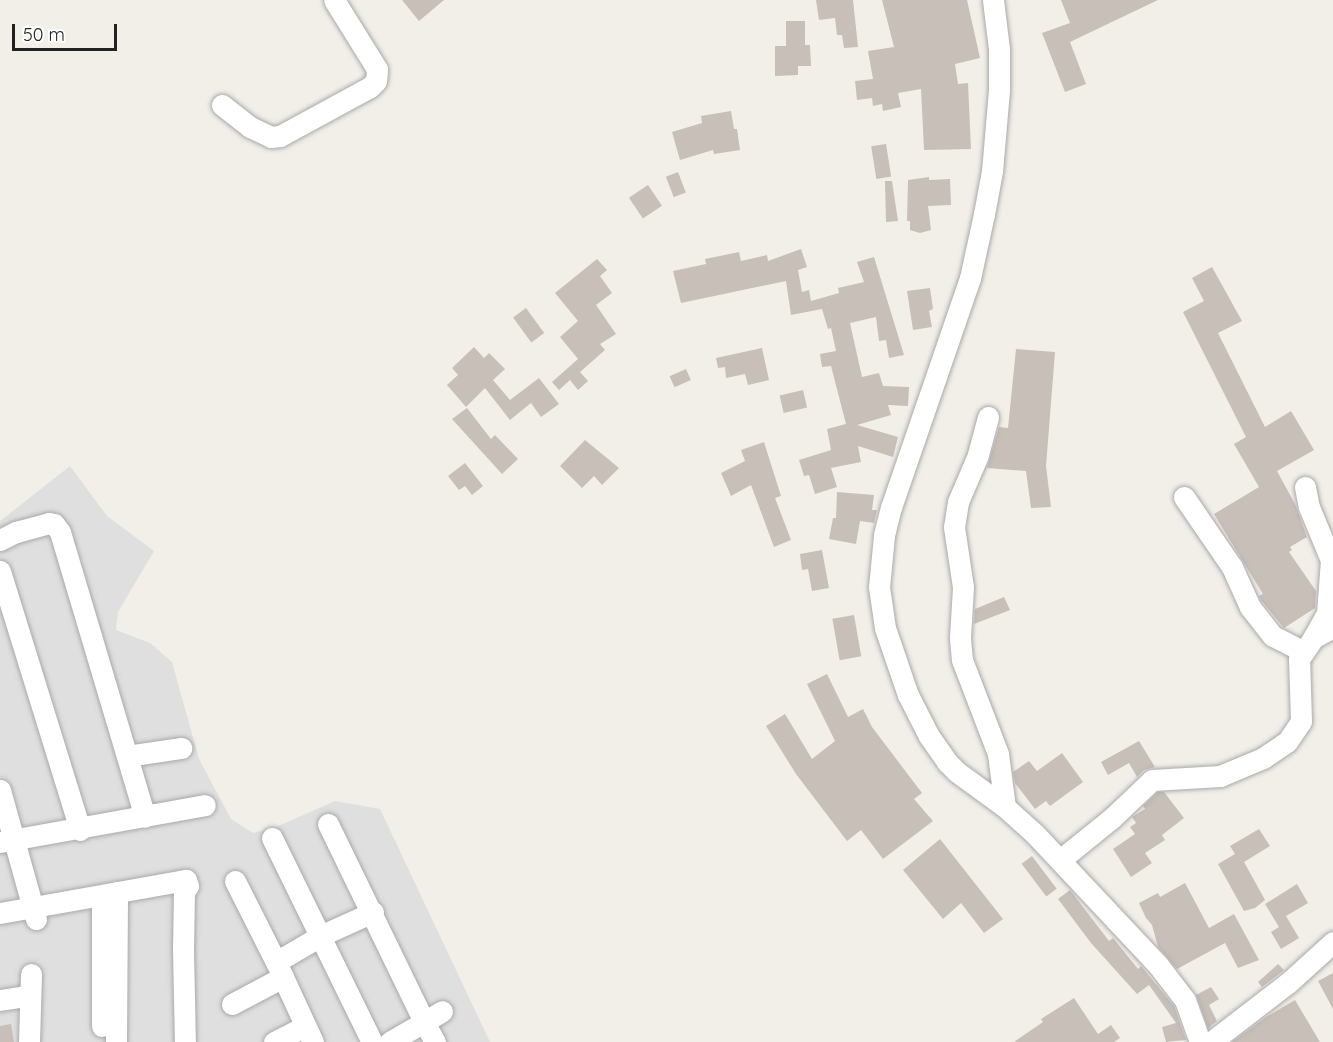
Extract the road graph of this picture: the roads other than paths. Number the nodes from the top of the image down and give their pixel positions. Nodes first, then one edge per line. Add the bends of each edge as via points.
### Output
1 (334, 0) edge
2 (996, 2) edge
3 (222, 105) dead end
4 (987, 417) dead end
5 (1305, 487) dead end
6 (1184, 497) dead end
7 (0, 540) edge
8 (0, 571) edge
9 (1333, 627) edge
10 (1308, 645) junction
11 (181, 748) dead end
12 (127, 756) junction
13 (0, 790) edge
14 (999, 802) junction
15 (205, 805) dead end
16 (145, 817) junction
17 (328, 824) dead end
18 (80, 830) junction
19 (273, 838) dead end
20 (8, 841) edge
21 (1060, 860) junction
22 (235, 881) dead end
23 (109, 900) junction
24 (373, 912) junction
25 (35, 913) junction
26 (0, 914) edge
27 (0, 924) edge
28 (322, 935) junction
29 (1333, 942) edge
30 (279, 969) junction
31 (31, 974) dead end
32 (30, 995) junction
33 (0, 1000) edge
34 (232, 1004) dead end
35 (433, 1017) junction
36 (309, 1034) edge
37 (29, 1042) edge
38 (103, 1042) edge
39 (116, 1042) edge
40 (185, 1042) edge
41 (274, 1042) edge
42 (372, 1042) edge
43 (390, 1042) edge
44 (435, 1042) edge
45 (1200, 1042) edge
46 (1211, 1042) edge

1 - 3 street via 377,69 376,81 280,136 261,134
2 - 14 street via 999,90 984,214 951,339 891,507 879,587 885,628 908,695 929,736 947,762
4 - 14 street via 978,455 958,502 954,527 963,587 962,660 998,754
5 - 10 street via 1331,560 1327,613
6 - 10 street via 1232,567 1260,621 1282,643
7 - 12 street via 42,524 57,527
8 - 18 street
9 - 10 street
10 - 21 street via 1298,671 1300,721 1287,742 1263,758 1220,776 1152,780
11 - 12 street
12 - 16 street
13 - 20 street
14 - 21 street
15 - 16 street
16 - 18 street
17 - 24 street
18 - 20 street
19 - 28 street
20 - 25 street
21 - 45 street via 1173,982 1194,1020
22 - 30 street
23 - 25 street
23 - 38 street
23 - 39 street
23 - 40 street via 186,880
24 - 28 street
24 - 35 street
25 - 26 street
25 - 27 street
28 - 30 street
28 - 42 street
29 - 46 street via 1288,983
30 - 34 street
30 - 36 street
31 - 32 street
32 - 33 street
32 - 37 street
35 - 43 street
35 - 44 street
36 - 41 street

